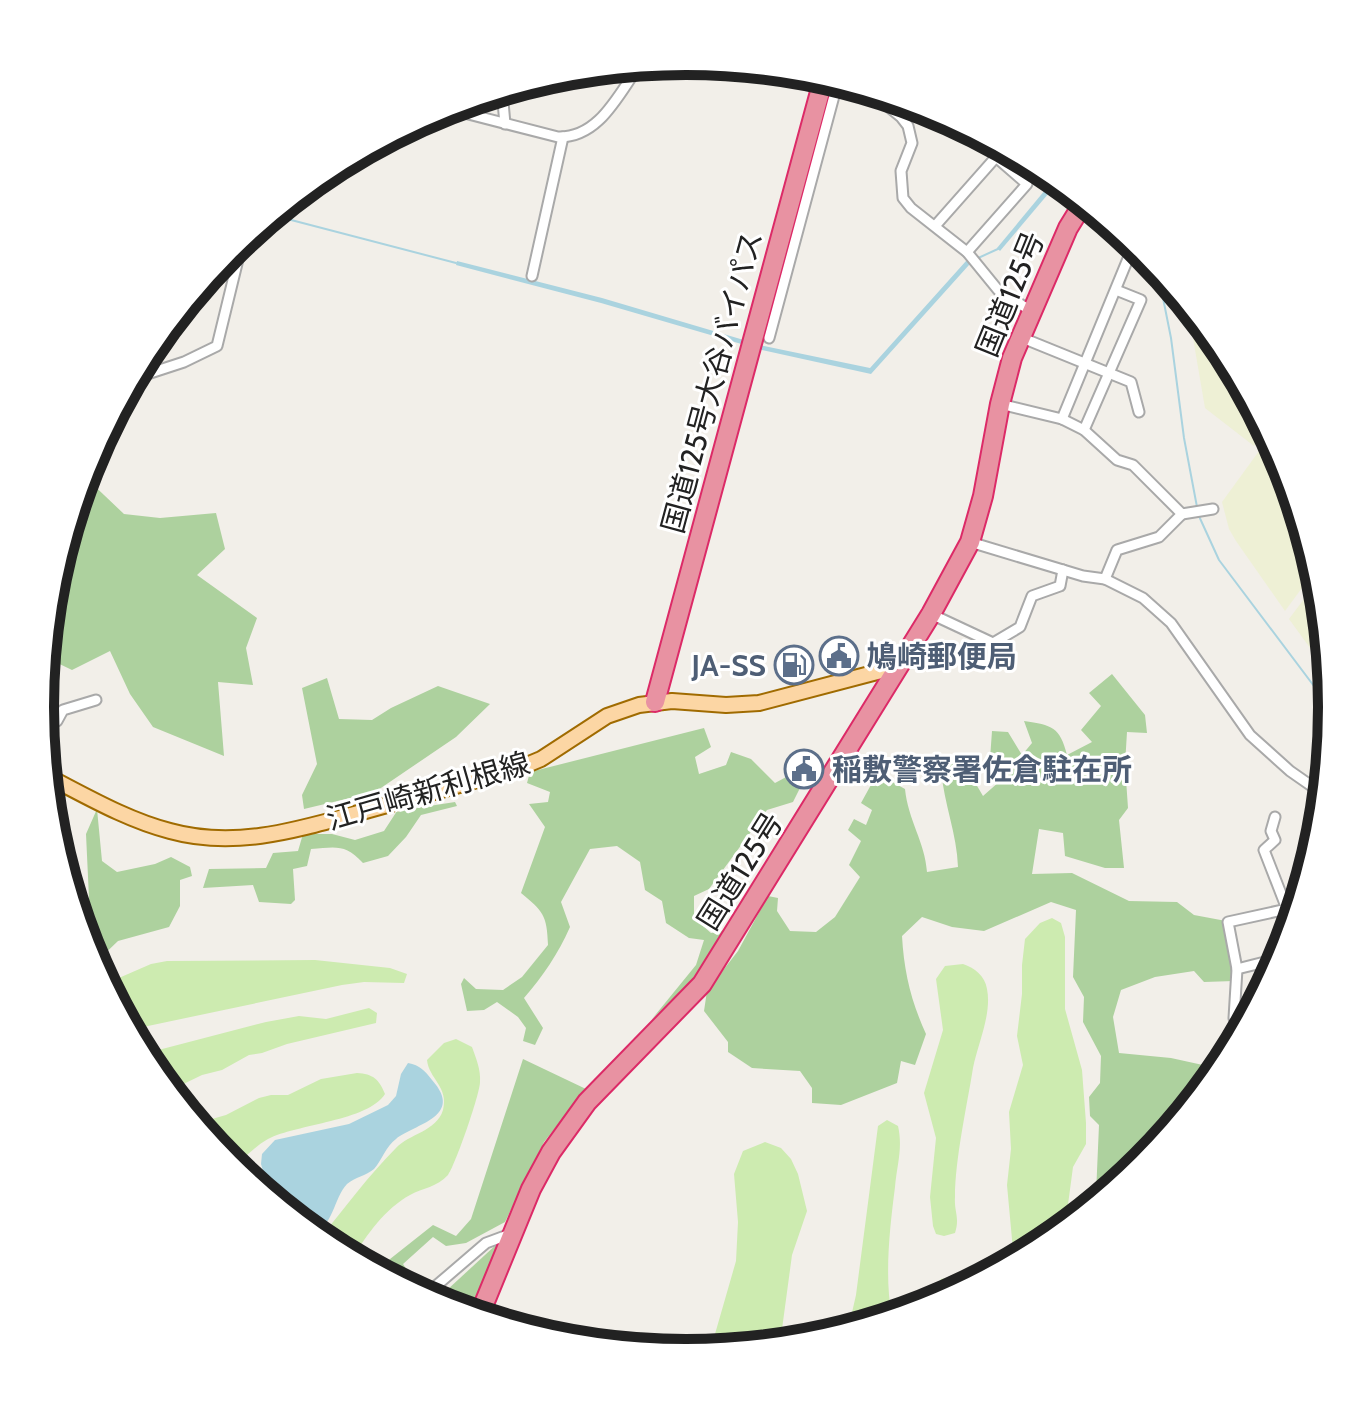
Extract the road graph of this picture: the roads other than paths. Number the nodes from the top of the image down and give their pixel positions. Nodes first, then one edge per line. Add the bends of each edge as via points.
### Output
1 (630, 77) edge
2 (821, 90) edge
3 (835, 93) edge
4 (503, 103) edge
5 (893, 110) edge
6 (468, 114) edge
7 (505, 124) junction
8 (563, 137) junction
9 (996, 157) joint
10 (1078, 212) edge
11 (935, 226) junction
12 (967, 252) junction
13 (1129, 256) edge
14 (238, 262) edge
15 (532, 276) dead end
16 (1116, 290) junction
17 (1031, 311) junction
18 (1020, 337) junction
19 (769, 338) dead end
20 (1086, 364) junction
21 (150, 373) edge
22 (1110, 374) junction
23 (1000, 404) junction
24 (1139, 412) dead end
25 (1062, 419) junction
26 (1084, 430) junction
27 (1213, 509) dead end
28 (1182, 514) junction
29 (970, 542) junction
30 (1063, 570) junction
31 (1105, 579) junction
32 (931, 614) junction
33 (900, 666) junction
34 (96, 700) dead end
35 (655, 702) junction
36 (54, 721) edge
37 (58, 782) edge
38 (1313, 787) edge
39 (1275, 817) dead end
40 (1286, 902) edge
41 (1282, 914) edge
42 (1264, 962) edge
43 (1237, 969) junction
44 (1235, 1019) edge
45 (513, 1233) junction
46 (437, 1285) dead end
47 (483, 1305) edge

1 - 8 street via 593,126
2 - 35 highway, 国道125号大谷バイパス
3 - 19 street
4 - 7 street
5 - 11 street via 908,126 912,143 901,171 903,198
6 - 7 street
7 - 8 street
8 - 15 street
9 - 11 street
9 - 12 street via 1027,184
10 - 17 highway, 国道125号
11 - 12 street
12 - 17 street via 998,290
13 - 16 street
14 - 21 street via 217,346
16 - 20 street
16 - 22 street via 1141,300
17 - 18 highway, 国道125号
18 - 20 street
18 - 23 highway, 国道125号
20 - 22 street
20 - 25 street
22 - 24 street via 1131,382
22 - 26 street
23 - 25 street
23 - 29 highway, 国道125号
25 - 26 street
26 - 28 street via 1117,460 1133,465
27 - 28 street
28 - 31 street via 1159,537 1117,550
29 - 30 street
29 - 32 highway, 国道125号
30 - 31 street
30 - 32 street via 1060,586 1032,596 1020,627 993,643
31 - 38 street via 1143,598 1171,623 1250,735
32 - 33 highway, 国道125号
33 - 35 main road, 江戸崎新利根線 via 759,703
33 - 45 highway, 国道125号 via 702,984 567,1128 531,1189
34 - 36 street via 63,710
35 - 37 main road, 江戸崎新利根線 via 607,716 517,769 259,837 213,839 169,831
39 - 40 street via 1275,840 1264,850
41 - 43 street via 1228,922
42 - 43 street
43 - 44 street
45 - 46 street via 486,1243
45 - 47 highway, 国道125号

